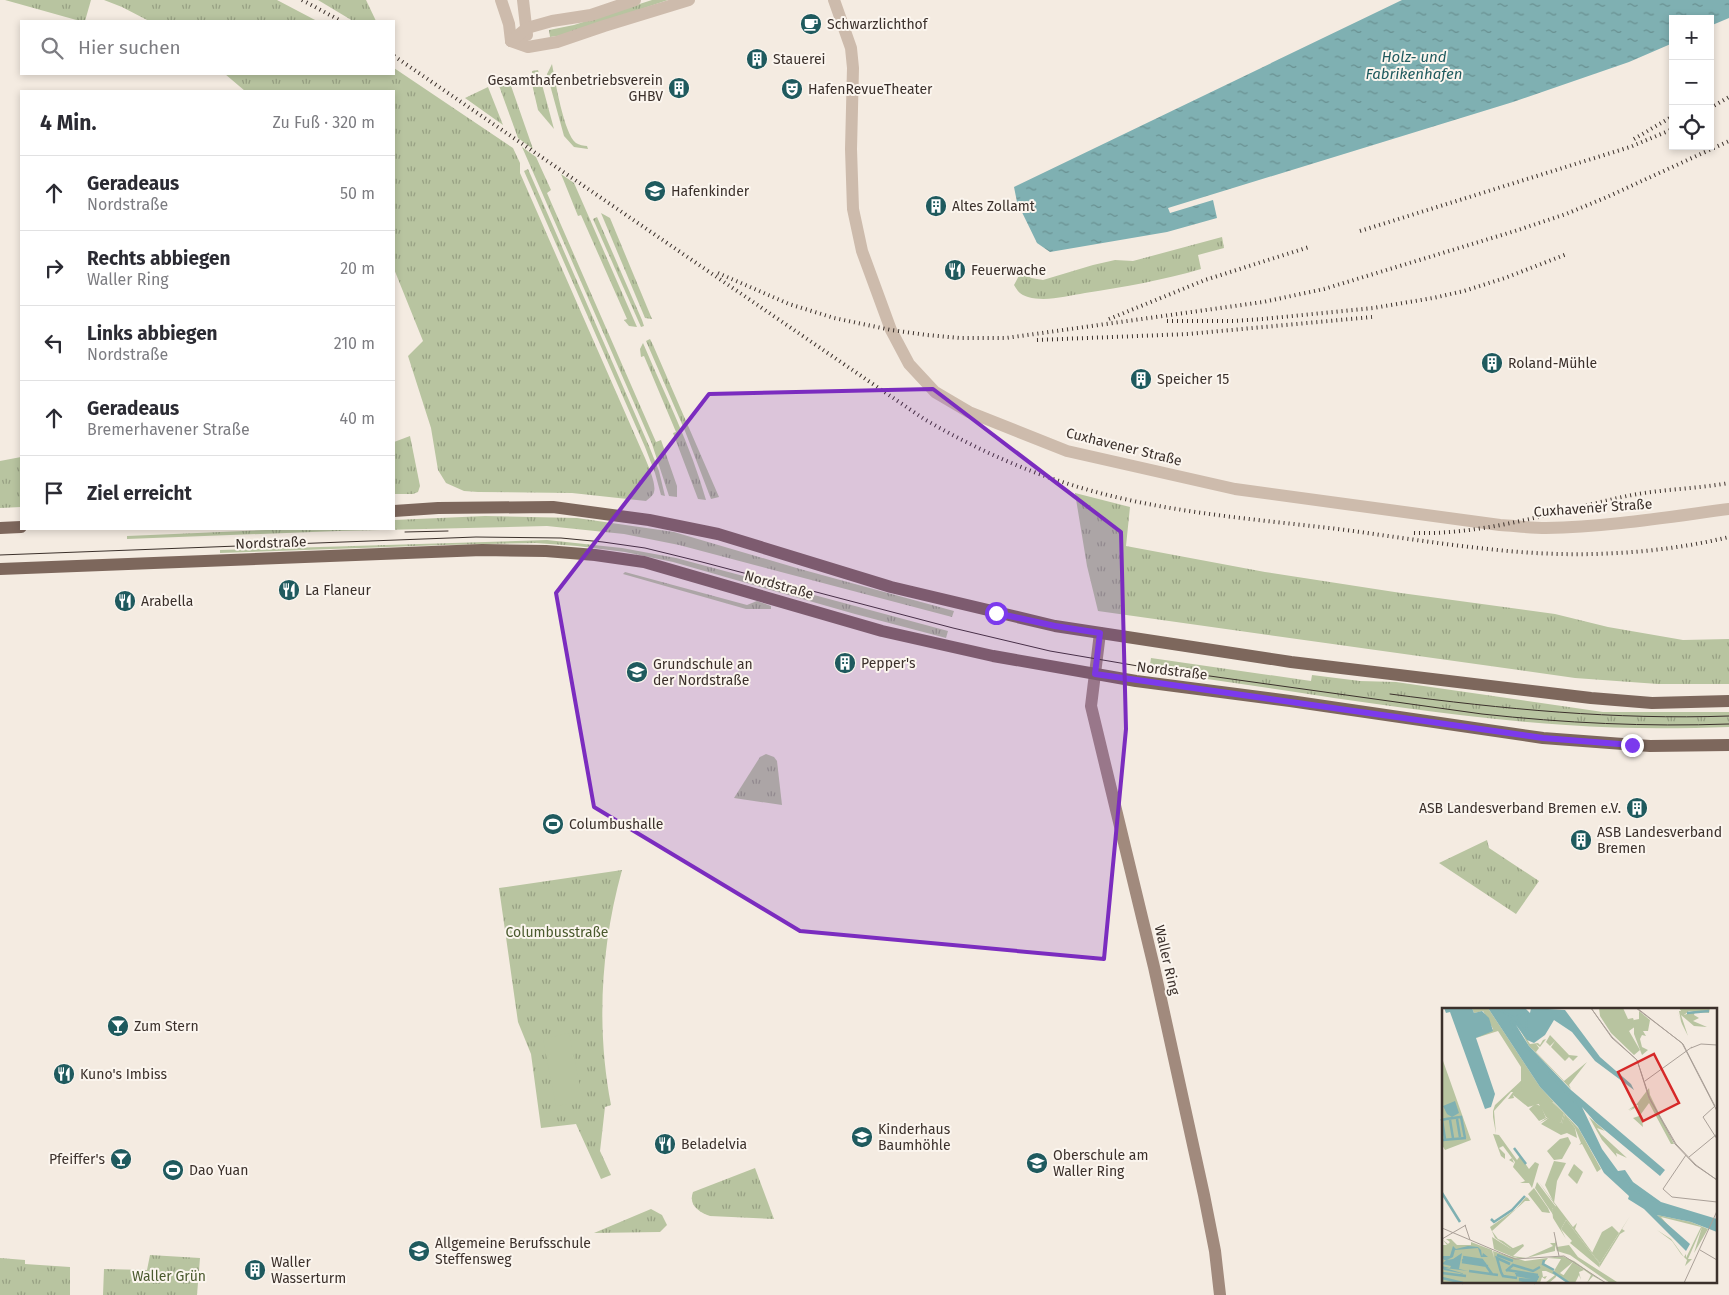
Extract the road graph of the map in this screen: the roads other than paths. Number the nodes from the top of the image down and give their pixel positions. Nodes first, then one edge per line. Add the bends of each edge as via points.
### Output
1 (501, 0) edge
2 (523, 0) edge
3 (635, 0) edge
4 (689, 0) edge
5 (834, 0) edge
6 (527, 28) junction
7 (511, 41) junction
8 (528, 47) junction
9 (1729, 509) edge
10 (395, 511) edge
11 (20, 527) edge
12 (0, 528) edge
13 (0, 569) edge
14 (1100, 633) junction
15 (1095, 674) junction
16 (1729, 701) edge
17 (1729, 745) edge
18 (1220, 1295) edge

1 - 7 street
2 - 6 street
3 - 6 street via 591,15
4 - 8 street via 557,42
5 - 9 street, Cuxhavener Straße via 851,48 853,208 862,254 890,330 908,364 935,392 961,407 1068,451 1235,489 1500,526 1572,527
6 - 7 street
6 - 8 street
7 - 8 street
10 - 14 main road, Nordstraße via 553,507 672,523 891,587 1012,617
11 - 12 main road
13 - 15 main road, Nordstraße via 482,550 595,555 644,562 911,638
14 - 15 main road, Waller Ring
14 - 16 main road, Nordstraße via 1291,662 1591,698 1652,703
15 - 17 main road, Nordstraße via 1543,738 1650,746
15 - 18 main road, Waller Ring via 1091,706 1154,967 1204,1195 1216,1251

